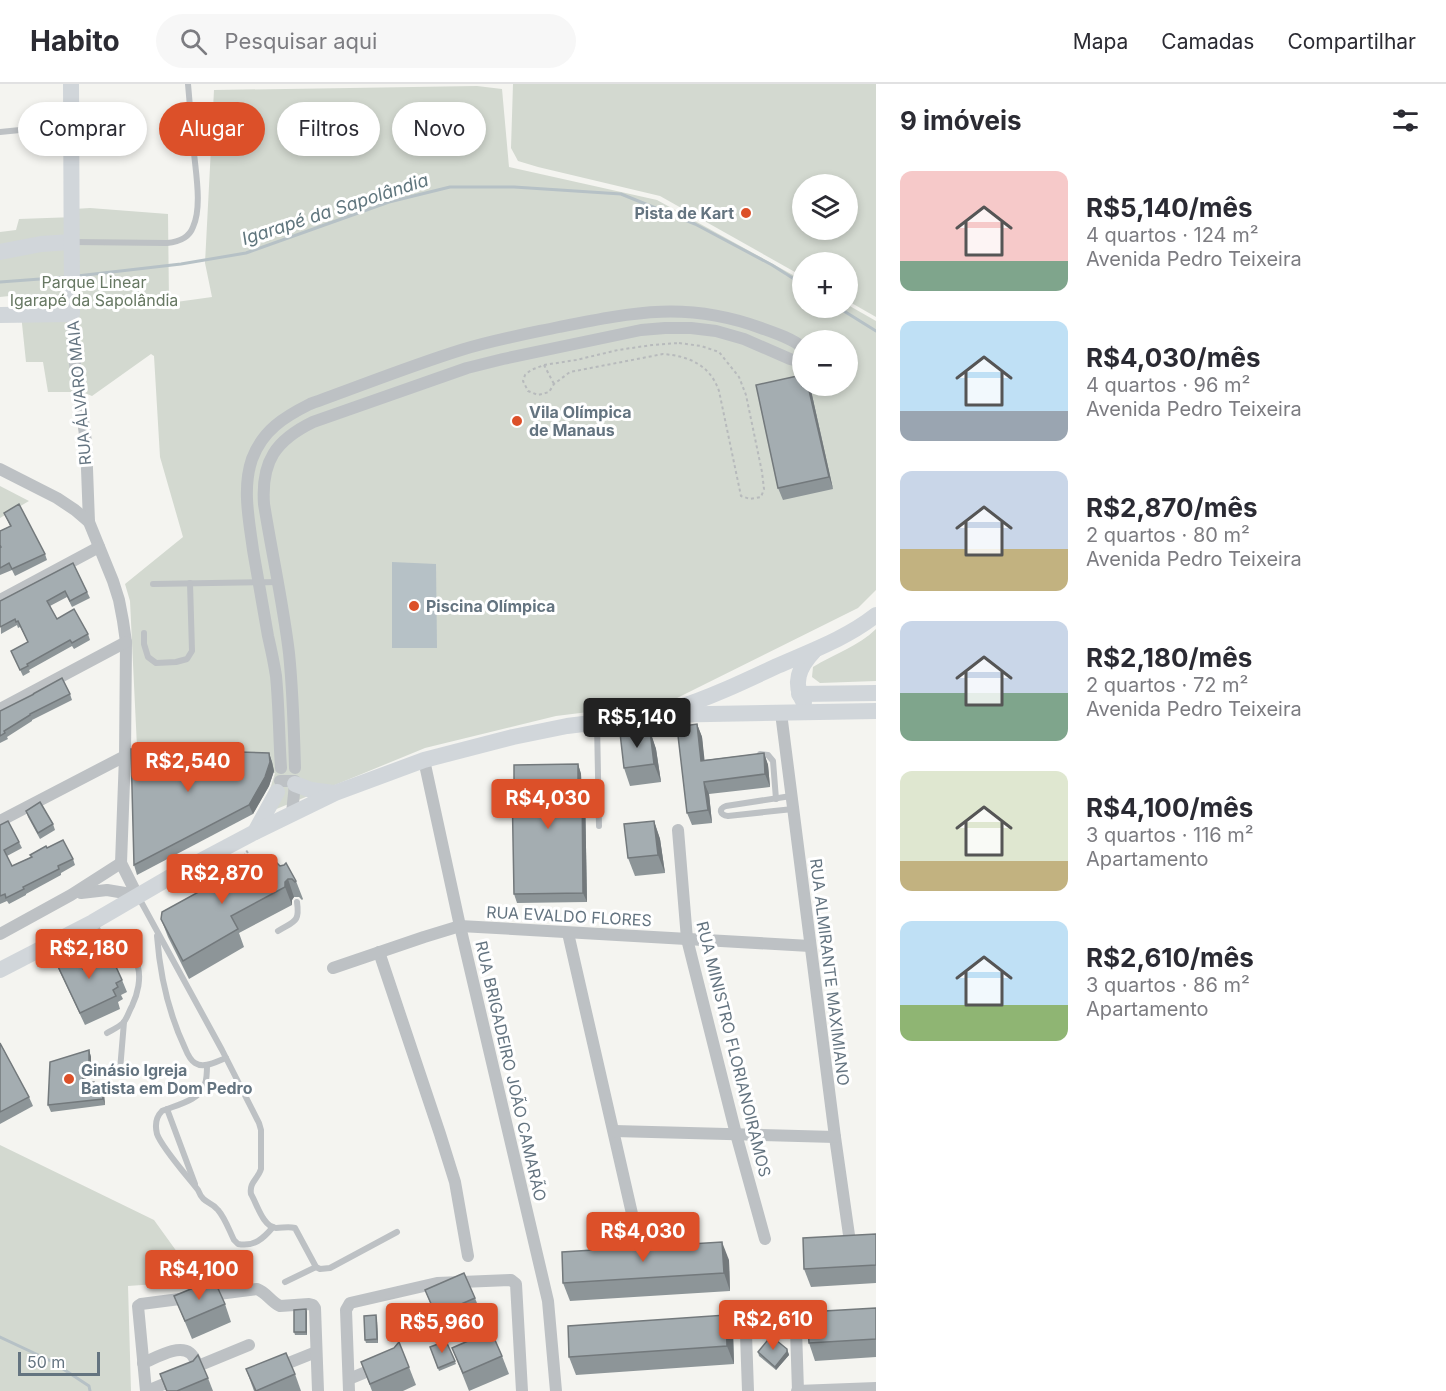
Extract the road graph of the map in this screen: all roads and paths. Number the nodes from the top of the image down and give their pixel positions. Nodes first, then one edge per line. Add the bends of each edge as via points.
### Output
1 (71, 84) edge
2 (188, 84) edge
3 (18, 130) edge
4 (0, 132) edge
5 (71, 249) junction
6 (0, 252) edge
7 (638, 313) junction
8 (72, 314) junction
9 (0, 315) edge
10 (641, 330) junction
11 (535, 332) junction
12 (792, 342) edge
13 (540, 351) junction
14 (792, 360) edge
15 (544, 365) junction
16 (402, 371) junction
17 (554, 384) junction
18 (408, 389) junction
19 (345, 392) junction
20 (351, 409) junction
21 (0, 469) edge
22 (88, 522) junction
23 (99, 547) junction
24 (259, 582) junction
25 (278, 582) junction
26 (190, 583) junction
27 (153, 584) dead end
28 (0, 600) edge
29 (876, 615) edge
30 (144, 633) dead end
31 (126, 642) junction
32 (817, 649) junction
33 (291, 672) junction
34 (276, 675) junction
35 (876, 693) edge
36 (799, 694) junction
37 (0, 709) edge
38 (876, 711) edge
39 (813, 712) junction
40 (781, 713) junction
41 (657, 715) junction
42 (597, 722) junction
43 (760, 754) edge
44 (125, 756) junction
45 (424, 760) junction
46 (280, 768) dead end
47 (288, 781) junction
48 (335, 794) junction
49 (776, 799) junction
50 (792, 803) junction
51 (292, 813) junction
52 (0, 821) edge
53 (599, 826) dead end
54 (678, 830) dead end
55 (255, 832) junction
56 (248, 853) dead end
57 (235, 860) dead end
58 (121, 863) junction
59 (137, 895) junction
60 (71, 896) junction
61 (297, 902) dead end
62 (93, 921) junction
63 (165, 922) edge
64 (460, 927) junction
65 (156, 930) junction
66 (278, 931) dead end
67 (568, 933) junction
68 (0, 934) edge
69 (687, 939) junction
70 (810, 946) junction
71 (107, 948) junction
72 (379, 952) junction
73 (81, 963) edge
74 (333, 968) dead end
75 (0, 970) edge
76 (124, 1022) junction
77 (107, 1034) dead end
78 (226, 1058) junction
79 (207, 1065) junction
80 (94, 1076) dead end
81 (167, 1109) junction
82 (614, 1131) junction
83 (736, 1134) junction
84 (834, 1137) junction
85 (198, 1190) junction
86 (273, 1227) junction
87 (397, 1232) dead end
88 (849, 1235) edge
89 (765, 1239) dead end
90 (638, 1240) dead end
91 (468, 1256) dead end
92 (316, 1267) junction
93 (285, 1282) dead end
94 (830, 1315) edge
95 (700, 1325) edge
96 (249, 1345) dead end
97 (316, 1352) junction
98 (143, 1363) junction
99 (388, 1363) edge
100 (198, 1366) junction
101 (262, 1374) edge
102 (349, 1385) edge
103 (876, 1388) edge
104 (147, 1391) edge
105 (318, 1391) edge
106 (522, 1391) edge
107 (556, 1391) edge
108 (748, 1391) edge
109 (797, 1391) edge

1 - 5 street, RUA ÁLVARO MAIA
2 - 5 lane via 198,197 194,227 176,242
3 - 4 lane
5 - 6 street via 41,244
5 - 8 street, RUA ÁLVARO MAIA
7 - 10 street
7 - 11 street
7 - 12 street via 698,312 722,316
8 - 9 street
8 - 22 street, RUA ÁLVARO MAIA via 86,442
10 - 13 street
10 - 14 street via 716,331
11 - 13 street
11 - 16 street via 462,350
13 - 18 street via 467,368
15 - 17 path
15 - 17 path via 525,375 523,381 528,391 538,395 549,392
15 - 17 path via 652,345 679,343 719,352 739,377 746,395 762,472 761,497 741,496 715,380 693,360 663,354 570,372
16 - 18 street
16 - 19 street
18 - 20 street
19 - 20 street
19 - 24 street via 288,415 270,429 252,458 247,494
20 - 25 street via 297,430 283,441 267,466 264,504
21 - 22 street via 57,498
22 - 23 street
23 - 28 street
23 - 31 street via 119,600
24 - 25 lane
24 - 26 lane
24 - 34 street
25 - 33 street
26 - 27 lane
26 - 30 lane via 192,651 187,659 156,663 148,657
29 - 32 street
31 - 37 street
31 - 44 street
32 - 36 street via 801,667
32 - 41 street
33 - 34 street
33 - 47 street
34 - 46 street
35 - 36 street
36 - 39 street
38 - 39 street
39 - 40 street
40 - 41 street
40 - 50 street, RUA ALMIRANTE MAXIMIANO
41 - 42 street
42 - 45 street via 513,737
42 - 53 lane
43 - 49 lane via 768,755 772,761
44 - 52 street
44 - 58 street
45 - 48 street
45 - 64 street, RUA BRIGADEIRO JOÃO CAMARÃO
47 - 48 street
47 - 51 street
47 - 51 street via 282,803
47 - 55 street
48 - 51 street
49 - 50 lane
49 - 50 lane via 722,807 721,813 728,816
50 - 70 street, RUA ALMIRANTE MAXIMIANO
51 - 55 street
54 - 69 street, RUA MINISTRO FLORIANOIRAMOS
55 - 59 street
56 - 57 path
58 - 59 street
58 - 60 street
59 - 60 street via 107,890
59 - 62 street
59 - 65 lane
60 - 68 street
61 - 66 lane via 297,919
62 - 71 lane
62 - 75 street
63 - 65 lane
64 - 67 street, RUA EVALDO FLORES
64 - 72 street, RUA EVALDO FLORES
64 - 107 street, RUA BRIGADEIRO JOÃO CAMARÃO via 548,1301
65 - 78 lane
65 - 79 lane via 160,969 179,1035 190,1058
67 - 69 street, RUA EVALDO FLORES
67 - 82 street
69 - 70 street, RUA EVALDO FLORES
69 - 83 street, RUA MINISTRO FLORIANOIRAMOS
70 - 84 street, RUA ALMIRANTE MAXIMIANO
71 - 73 lane
71 - 76 lane via 129,953 138,966 136,997
72 - 74 street, RUA EVALDO FLORES
72 - 91 street via 455,1182
76 - 77 lane
76 - 80 lane via 120,1070
78 - 79 lane
78 - 86 lane via 261,1130 261,1169 250,1188 264,1219
79 - 81 lane via 206,1084 201,1093
81 - 85 lane
81 - 85 lane via 158,1114 158,1135
82 - 83 street
82 - 90 street
83 - 84 street
83 - 89 street, RUA MINISTRO FLORIANOIRAMOS
84 - 88 street, RUA ALMIRANTE MAXIMIANO
85 - 86 lane via 200,1197 218,1210 238,1244 258,1242
86 - 92 lane via 296,1228
87 - 92 lane via 330,1268
92 - 93 lane
94 - 109 street via 802,1318 798,1322
95 - 108 street via 734,1323 744,1328
96 - 100 street
97 - 98 street via 313,1305 280,1306 257,1289 141,1304 137,1311
97 - 101 street
97 - 105 street
98 - 100 street via 184,1350 193,1355
98 - 104 street
99 - 102 street
100 - 104 street via 197,1371
102 - 106 street via 346,1310 350,1303 437,1283 511,1280 516,1284
103 - 109 street

